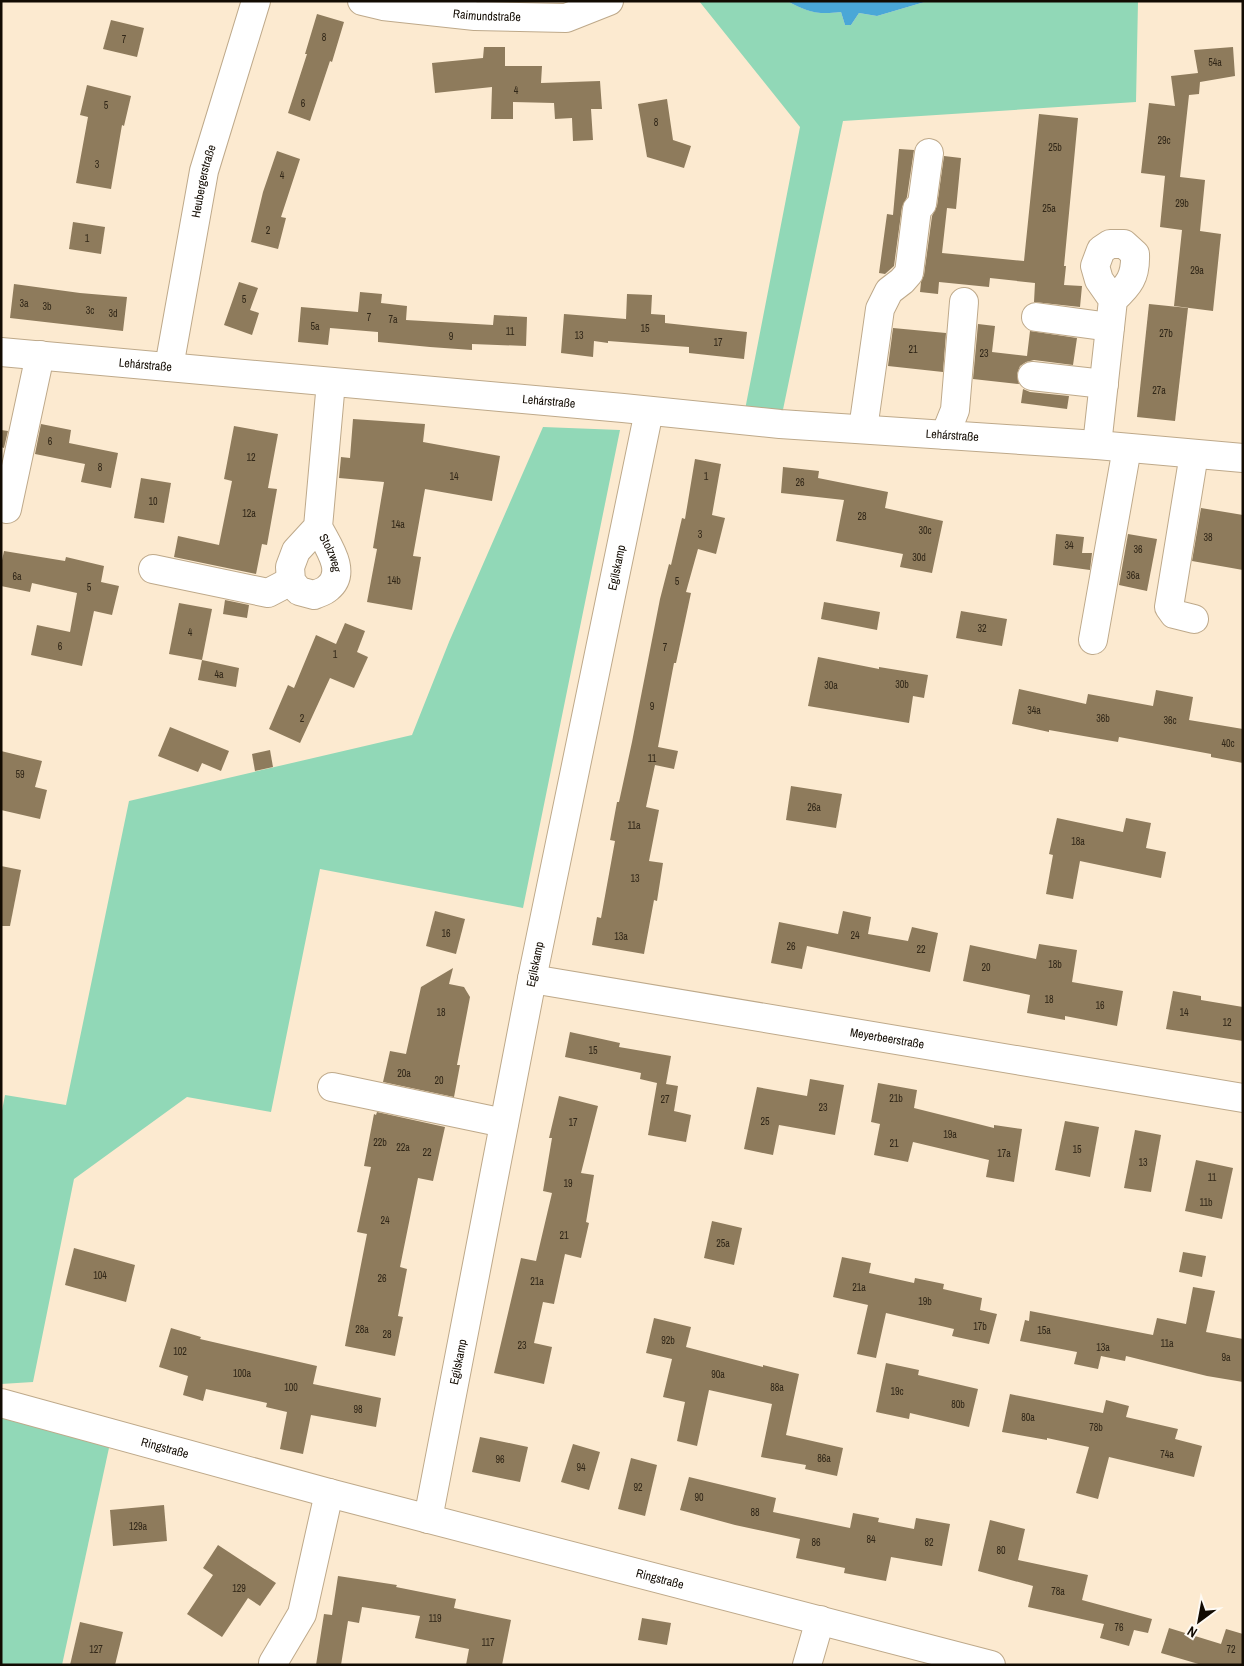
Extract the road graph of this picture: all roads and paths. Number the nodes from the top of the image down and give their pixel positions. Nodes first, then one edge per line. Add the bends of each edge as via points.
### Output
1 (256, 1) edge
2 (362, 1) edge
3 (609, 1) edge
4 (929, 153) dead end
5 (1113, 300) dead end
6 (964, 302) dead end
7 (1036, 317) dead end
8 (1110, 327) junction
9 (1, 352) edge
10 (40, 356) junction
11 (169, 367) junction
12 (1032, 376) dead end
13 (331, 382) junction
14 (1104, 384) junction
15 (649, 410) junction
16 (863, 429) junction
17 (945, 435) junction
18 (1097, 445) junction
19 (1127, 448) junction
20 (1194, 454) junction
21 (1243, 458) edge
22 (7, 510) dead end
23 (318, 527) junction
24 (153, 569) dead end
25 (291, 581) junction
26 (1194, 619) dead end
27 (1094, 640) dead end
28 (532, 979) junction
29 (332, 1087) dead end
30 (1243, 1098) edge
31 (504, 1123) junction
32 (1, 1403) edge
33 (329, 1493) junction
34 (428, 1519) junction
35 (820, 1620) junction
36 (273, 1663) dead end
37 (807, 1665) edge
38 (991, 1665) edge

1 - 11 street, Heubergerstraße via 204,171
2 - 3 street, Raimundstraße via 475,16 566,18
4 - 16 street via 922,204 917,209 909,273 889,291 880,309
5 - 8 street
6 - 17 street via 955,410
7 - 8 street
8 - 14 street
9 - 10 street, Lehárstraße
10 - 11 street, Lehárstraße
10 - 22 street
11 - 13 street, Lehárstraße
12 - 14 street
13 - 15 street, Lehárstraße
13 - 23 street, Stolzweg
14 - 18 street
15 - 16 street, Lehárstraße
15 - 28 street, Egilskamp
16 - 17 street, Lehárstraße
17 - 18 street, Lehárstraße
18 - 19 street, Lehárstraße
19 - 20 street, Lehárstraße
19 - 27 street
20 - 21 street, Lehárstraße
20 - 26 street via 1169,607 1174,614
23 - 25 street, Stolzweg via 296,551 290,567
23 - 25 street, Stolzweg via 337,569 335,580 328,589 314,595 299,591
24 - 25 street via 268,593
28 - 30 street, Meyerbeerstraße
28 - 31 street, Egilskamp
29 - 31 street
31 - 34 street, Egilskamp
32 - 33 street, Ringstraße
33 - 34 street, Ringstraße
33 - 36 street via 302,1614
34 - 35 street, Ringstraße
35 - 37 street
35 - 38 street, Ringstraße

